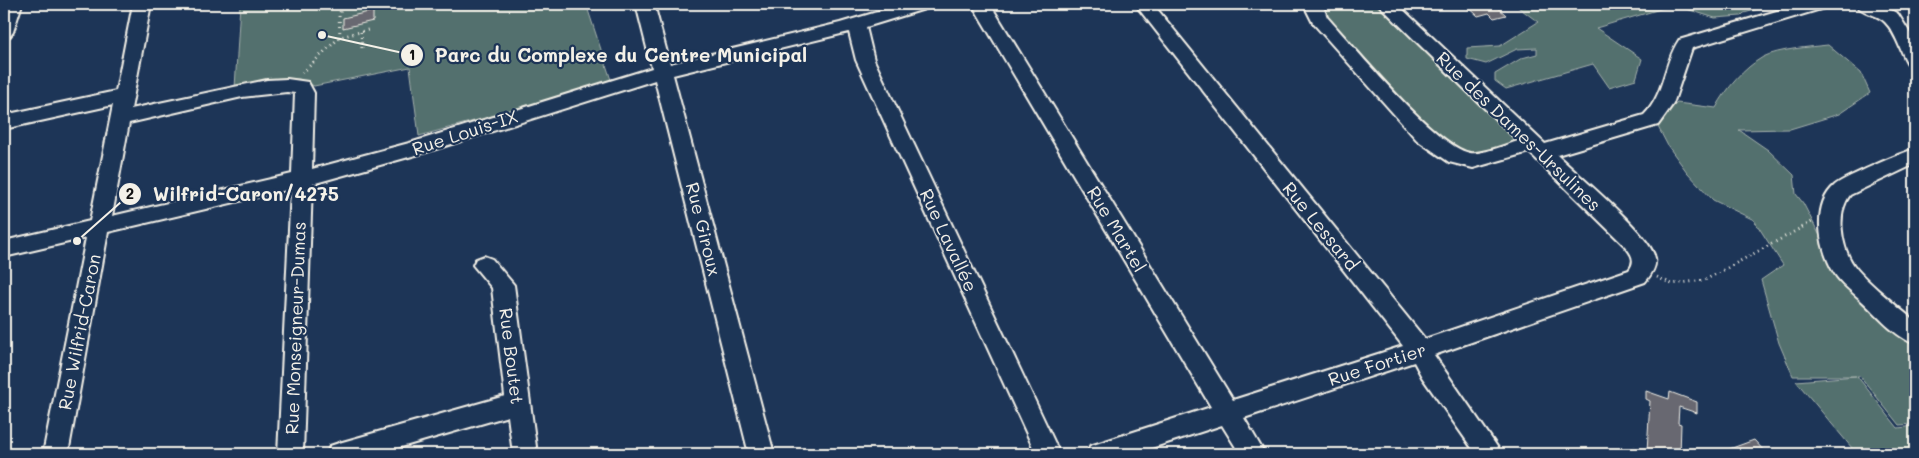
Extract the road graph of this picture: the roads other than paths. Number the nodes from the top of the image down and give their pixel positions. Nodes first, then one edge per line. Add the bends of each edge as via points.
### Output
1 (12, 4) edge
2 (142, 4) edge
3 (645, 4) edge
4 (922, 4) edge
5 (980, 4) edge
6 (1144, 4) edge
7 (1317, 4) edge
8 (1387, 4) edge
9 (1818, 4) edge
10 (1864, 4) edge
11 (899, 7) edge
12 (856, 24) junction
13 (4, 32) edge
14 (1915, 60) edge
15 (664, 70) junction
16 (125, 96) junction
17 (121, 118) junction
18 (4, 122) edge
19 (1538, 148) junction
20 (1915, 156) edge
21 (301, 179) junction
22 (100, 226) junction
23 (4, 249) edge
24 (484, 265) dead end
25 (1644, 266) joint
26 (1915, 334) edge
27 (1420, 350) junction
28 (518, 404) junction
29 (1228, 414) junction
30 (55, 454) edge
31 (291, 454) edge
32 (339, 454) edge
33 (525, 454) edge
34 (762, 454) edge
35 (1048, 454) edge
36 (1099, 454) edge
37 (1253, 454) edge
38 (1490, 454) edge

1 - 13 street
2 - 16 street, Rue Wilfrid-Caron
3 - 15 street, Rue Giroux
4 - 11 street, Rue Louis-IX
5 - 29 street, Rue Martel
6 - 27 street, Rue Lessard
7 - 19 street via 1315,9 1324,24 1424,134 1442,148 1456,157 1473,161
8 - 19 street, Rue des Dames-Ursulines
9 - 19 street via 1685,44 1666,100 1660,113 1651,120
10 - 14 street via 1889,14 1898,24
11 - 12 street, Rue Louis-IX
12 - 15 street, Rue Louis-IX
12 - 35 street, Rue Lavallée via 866,60
15 - 21 street, Rue Louis-IX via 416,148
15 - 34 street, Rue Giroux
16 - 17 street, Rue Wilfrid-Caron
16 - 18 street
17 - 21 street, Rue Monseigneur-Dumas via 266,86 295,84 302,87 304,93
17 - 22 street, Rue Wilfrid-Caron
19 - 25 street, Rue des Dames-Ursulines via 1632,239 1643,252
20 - 26 street via 1844,190 1834,201 1831,216 1834,248 1845,271
21 - 22 street, Rue Louis-IX
21 - 31 street, Rue Monseigneur-Dumas
22 - 23 street, Rue Louis-IX
22 - 30 street, Rue Wilfrid-Caron
24 - 28 street, Rue Boutet via 503,285
25 - 27 street, Rue Fortier via 1637,276
27 - 29 street, Rue Fortier
27 - 38 street, Rue Lessard via 1430,370
28 - 32 street
28 - 33 street, Rue Boutet
29 - 36 street, Rue Fortier
29 - 37 street, Rue Martel

